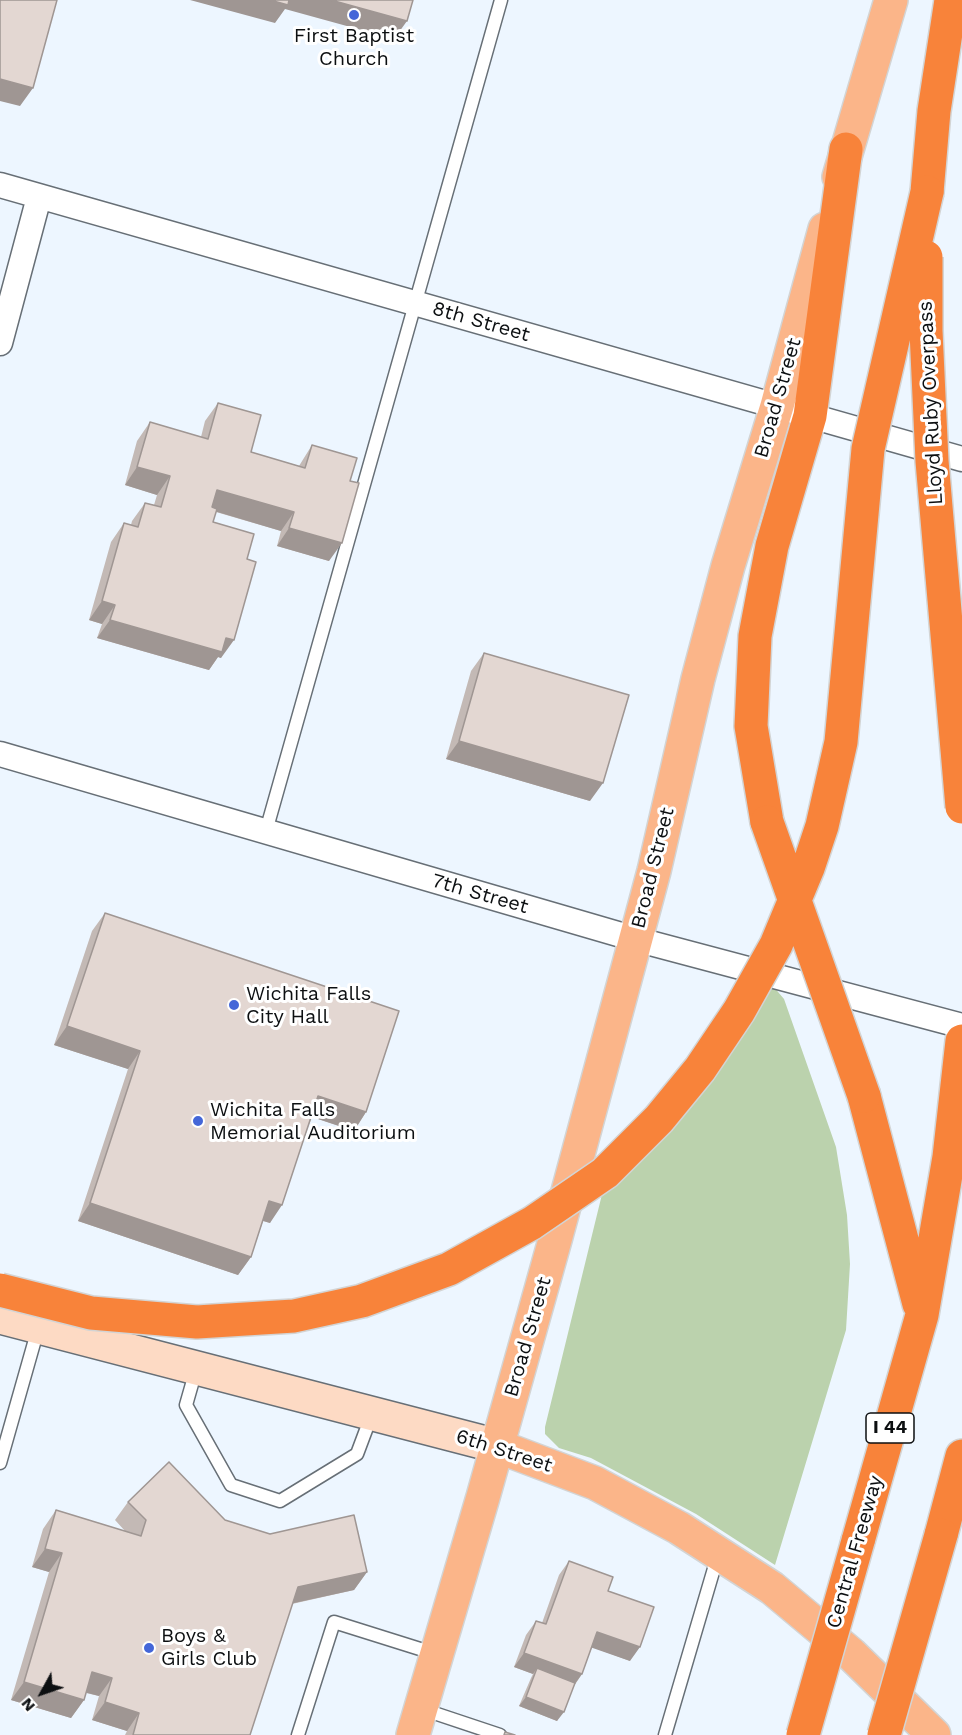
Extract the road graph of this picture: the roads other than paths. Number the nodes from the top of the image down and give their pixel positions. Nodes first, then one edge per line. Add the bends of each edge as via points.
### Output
1 (501, 0) edge
2 (891, 0) edge
3 (951, 0) edge
4 (846, 149) junction
5 (0, 185) edge
6 (927, 192) junction
7 (39, 196) junction
8 (415, 303) junction
9 (0, 343) edge
10 (777, 406) junction
11 (810, 416) junction
12 (962, 459) edge
13 (0, 754) edge
14 (962, 807) edge
15 (266, 831) junction
16 (635, 939) junction
17 (962, 1026) edge
18 (962, 1041) edge
19 (0, 1290) edge
20 (922, 1315) junction
21 (0, 1317) edge
22 (38, 1327) junction
23 (197, 1368) junction
24 (372, 1413) junction
25 (497, 1446) junction
26 (962, 1456) edge
27 (0, 1463) edge
28 (962, 1500) edge
29 (941, 1535) junction
30 (719, 1554) junction
31 (437, 1654) junction
32 (417, 1722) edge
33 (298, 1735) edge
34 (500, 1735) edge
35 (665, 1735) edge
36 (803, 1735) edge
37 (885, 1735) edge
38 (934, 1735) edge

1 - 8 lane
2 - 4 main road, Broad Street
3 - 6 highway, Lloyd Ruby Overpass via 934,111
4 - 10 main road, Broad Street
4 - 11 highway
5 - 7 street, 8th Street
6 - 14 highway, Lloyd Ruby Overpass, bridge via 926,331 932,461
6 - 19 highway, bridge via 868,449 841,742 822,826 776,945 700,1070 666,1111 605,1173 532,1223 449,1269 362,1300 294,1316 197,1322 91,1313
7 - 8 street, 8th Street
7 - 9 street
8 - 10 street, 8th Street
8 - 15 lane
10 - 11 street, 8th Street
10 - 16 main road, Broad Street via 698,679
11 - 12 street, 8th Street
11 - 20 highway, bridge via 772,546 755,636 751,726 767,822 864,1096
13 - 15 street, 7th Street
15 - 16 street, 7th Street
16 - 17 street, 7th Street
16 - 25 main road, Broad Street
18 - 20 highway, Central Freeway via 950,1157
20 - 36 highway, Central Freeway / I 44, bridge
21 - 22 main road, 6th Street
22 - 23 main road, 6th Street
22 - 27 lane
23 - 24 main road, 6th Street
23 - 24 lane via 186,1405 231,1485 280,1501 357,1454
24 - 25 main road, 6th Street
25 - 30 main road, 6th Street via 595,1483
25 - 31 main road, Broad Street
26 - 29 highway
28 - 29 highway
29 - 37 highway, bridge
30 - 35 lane
30 - 38 main road, 6th Street via 772,1588 851,1654
31 - 32 main road, Broad Street
31 - 33 lane via 334,1622
32 - 34 lane

